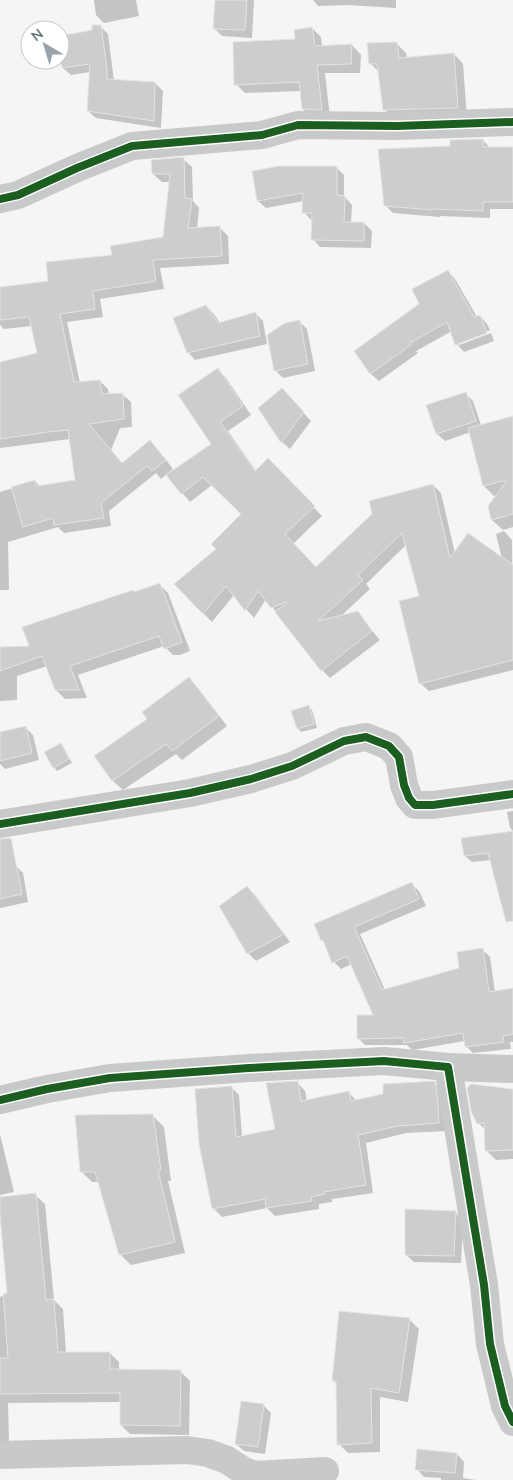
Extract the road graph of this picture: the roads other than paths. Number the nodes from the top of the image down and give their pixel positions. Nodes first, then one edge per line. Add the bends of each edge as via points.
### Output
1 (513, 122) edge
2 (0, 199) edge
3 (513, 794) edge
4 (0, 824) edge
5 (448, 1067) junction
6 (513, 1069) edge
7 (0, 1100) edge
8 (513, 1422) edge
9 (0, 1455) edge
10 (325, 1471) dead end

1 - 2 street via 298,126 262,135 132,146 18,195
3 - 4 street via 415,805 404,785 399,757 390,746 366,737 344,742 292,766 251,779 190,793
5 - 6 street
5 - 7 street via 384,1061 120,1077
5 - 8 street via 484,1286 490,1344 505,1406
9 - 10 street via 187,1450 208,1453 255,1475

